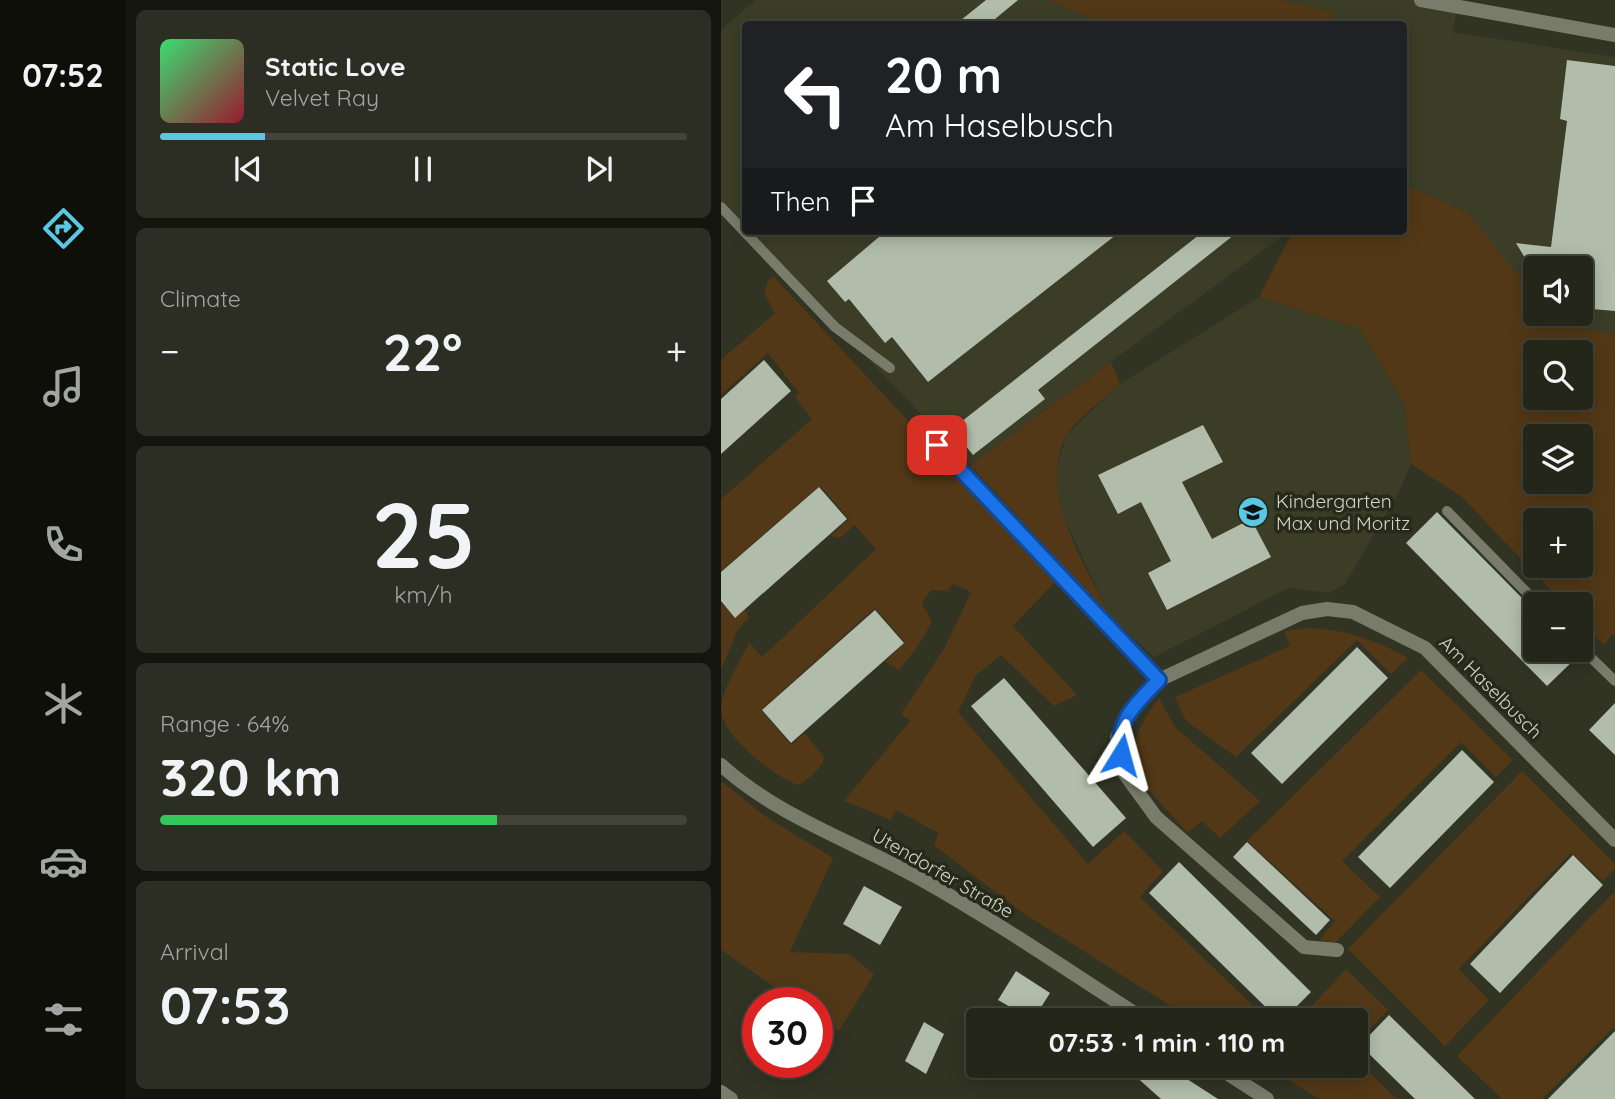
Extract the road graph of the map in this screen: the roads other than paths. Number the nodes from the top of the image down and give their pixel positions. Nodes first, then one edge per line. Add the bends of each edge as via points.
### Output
1 (1421, 0) edge
2 (1615, 35) edge
3 (721, 207) edge
4 (742, 229) edge
5 (748, 235) edge
6 (890, 368) dead end
7 (937, 445) dead end
8 (1447, 511) dead end
9 (1526, 592) edge
10 (1593, 659) edge
11 (1159, 680) junction
12 (1615, 681) edge
13 (721, 765) edge
14 (1615, 840) edge
15 (1337, 950) dead end
16 (1126, 1008) edge
17 (1235, 1078) edge
18 (721, 1093) edge
19 (731, 1099) edge
20 (1267, 1099) edge

1 - 2 street
3 - 4 lane
5 - 6 lane via 835,327
7 - 11 lane
8 - 9 lane
10 - 12 lane
11 - 14 street, Am Haselbusch via 1302,613 1327,609 1353,612 1425,648
11 - 15 street, Am Haselbusch via 1132,708 1117,737 1124,773 1156,817 1304,947
13 - 16 street, Utendorfer Straße via 778,808 934,886
17 - 20 street
18 - 19 street

